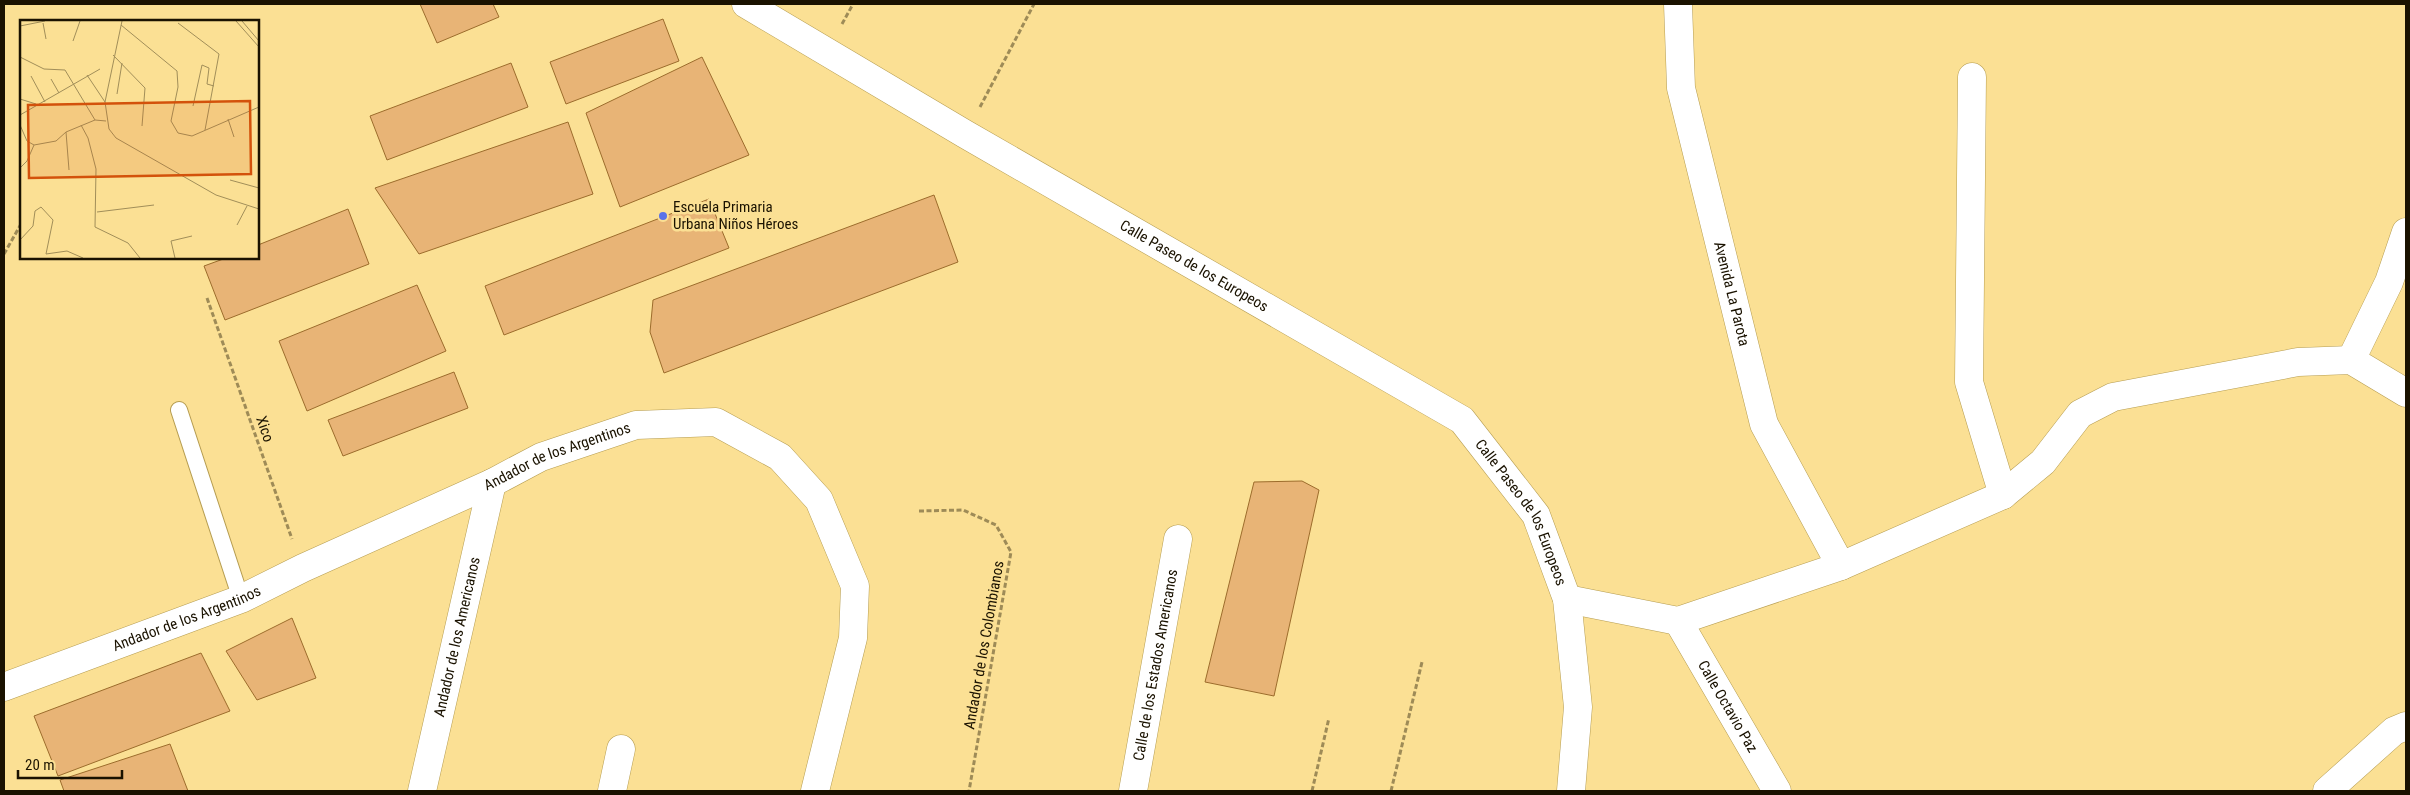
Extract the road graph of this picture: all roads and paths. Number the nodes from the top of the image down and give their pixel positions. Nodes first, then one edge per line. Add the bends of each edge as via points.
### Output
1 (746, 4) edge
2 (1034, 4) edge
3 (1678, 4) edge
4 (1972, 77) dead end
5 (966, 134) junction
6 (20, 226) edge
7 (2406, 232) edge
8 (4, 254) edge
9 (207, 298) dead end
10 (2351, 360) junction
11 (2406, 393) edge
12 (179, 410) dead end
13 (492, 483) junction
14 (2002, 495) junction
15 (919, 511) dead end
16 (1178, 539) dead end
17 (1841, 566) junction
18 (303, 568) junction
19 (241, 599) junction
20 (1567, 599) junction
21 (1678, 621) junction
22 (1422, 662) dead end
23 (4, 687) edge
24 (1329, 718) dead end
25 (2406, 726) edge
26 (621, 748) dead end
27 (422, 791) edge
28 (612, 791) edge
29 (815, 791) edge
30 (969, 791) edge
31 (1133, 791) edge
32 (1312, 791) edge
33 (1391, 791) edge
34 (1571, 791) edge
35 (1777, 791) edge
36 (2327, 791) edge

1 - 5 street, Calle Paseo de los Europeos
2 - 5 path
3 - 17 street, Avenida La Parota via 1681,88 1764,424
4 - 14 street via 1969,382
5 - 20 street, Calle Paseo de los Europeos via 1462,420 1536,514
6 - 8 path
7 - 10 street via 2389,282
9 - 18 path, Xico
10 - 11 street
10 - 14 street via 2298,362 2113,397 2080,414 2043,462
12 - 19 lane
13 - 18 street, Andador de los Argentinos
13 - 27 street, Andador de los Americanos
13 - 29 street, Andador de los Argentinos via 541,457 636,425 716,422 780,457 820,500 855,586 854,638
14 - 17 street
15 - 30 path, Andador de los Colombianos via 963,510 996,525 1011,552
16 - 31 street, Calle de los Estados Americanos
17 - 21 street
18 - 19 street, Andador de los Argentinos
19 - 23 street, Andador de los Argentinos
20 - 21 street
20 - 34 street, Calle Paseo de los Europeos via 1578,707
21 - 35 street, Calle Octavio Paz
22 - 33 path
24 - 32 path
25 - 36 street via 2394,731
26 - 28 street

